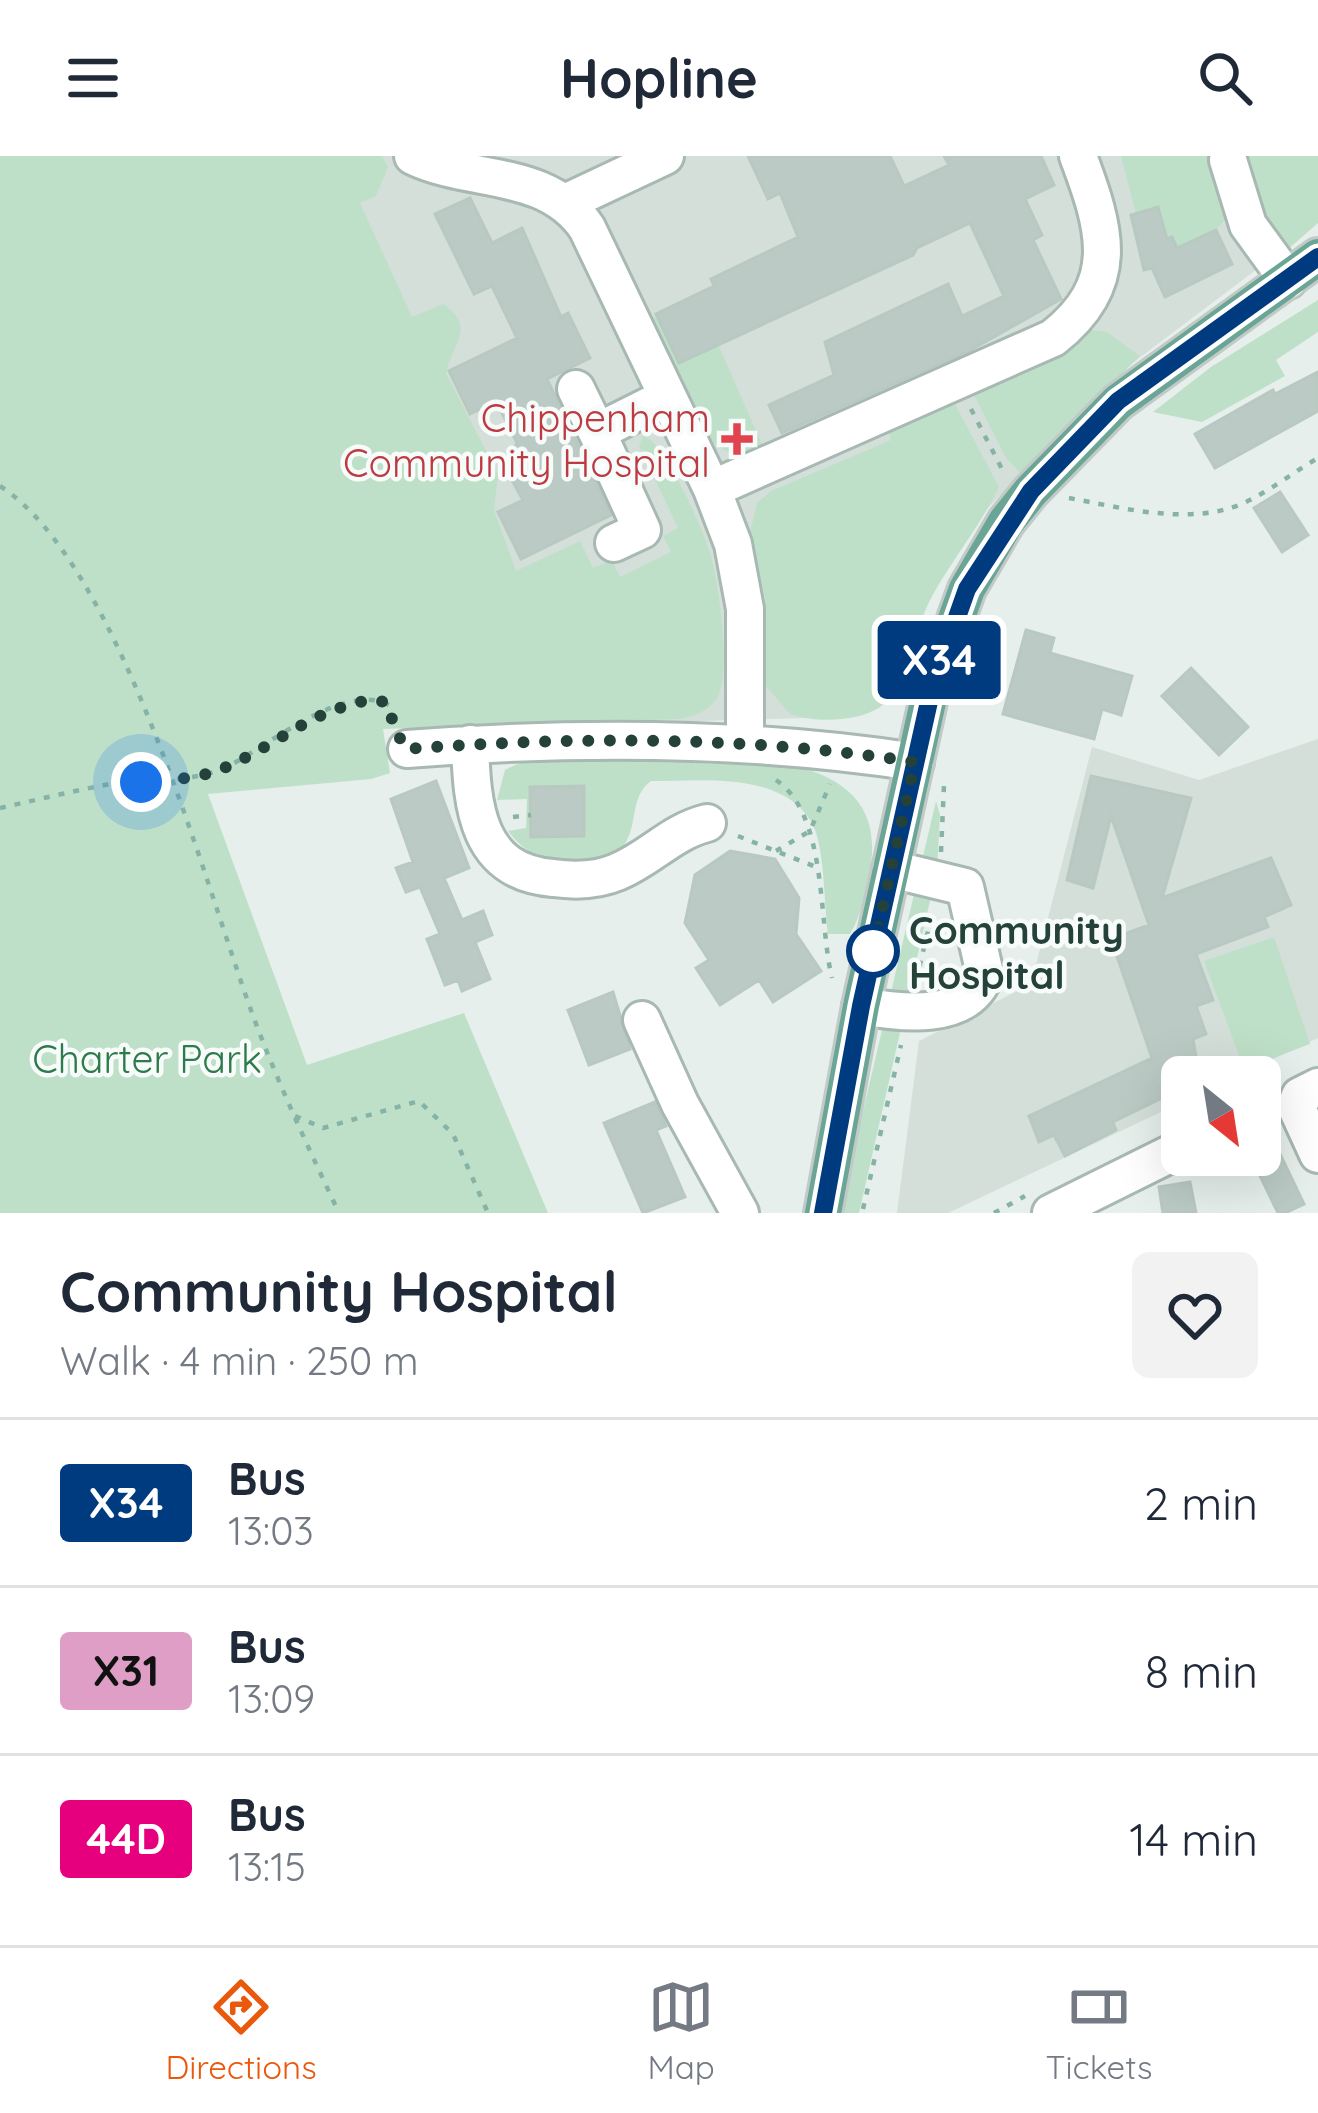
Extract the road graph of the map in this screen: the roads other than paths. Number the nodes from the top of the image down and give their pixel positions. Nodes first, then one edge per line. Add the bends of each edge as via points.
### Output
1 (413, 156) edge
2 (664, 156) edge
3 (1078, 156) edge
4 (1228, 160) dead end
5 (566, 202) junction
6 (1318, 257) edge
7 (1288, 280) junction
8 (576, 389) dead end
9 (667, 397) junction
10 (597, 432) junction
11 (712, 489) junction
12 (614, 544) dead end
13 (746, 742) junction
14 (470, 744) junction
15 (407, 749) road end
16 (930, 764) junction
17 (707, 823) road end
18 (891, 869) junction
19 (850, 1001) junction
20 (642, 1020) dead end
21 (1318, 1087) edge
22 (1318, 1154) edge
23 (1161, 1158) edge
24 (740, 1213) edge
25 (823, 1213) edge
26 (1052, 1213) edge

1 - 5 street
2 - 5 street
3 - 11 street via 1104,265 1090,303 1053,338
4 - 7 street via 1248,224
5 - 9 street via 598,250
6 - 7 main road
7 - 16 main road via 1118,401 1031,491 967,589 941,655
8 - 10 street
9 - 10 street
9 - 11 street
10 - 12 street via 641,530
11 - 13 street via 745,609
13 - 14 street
13 - 16 street
14 - 15 street
14 - 17 street via 479,821 503,863 521,873 583,881 613,874 664,839
16 - 18 main road
18 - 19 main road
18 - 19 street via 965,887 985,974 960,1003 908,1013
19 - 25 main road
20 - 24 street
21 - 22 street via 1296,1106
23 - 26 street

